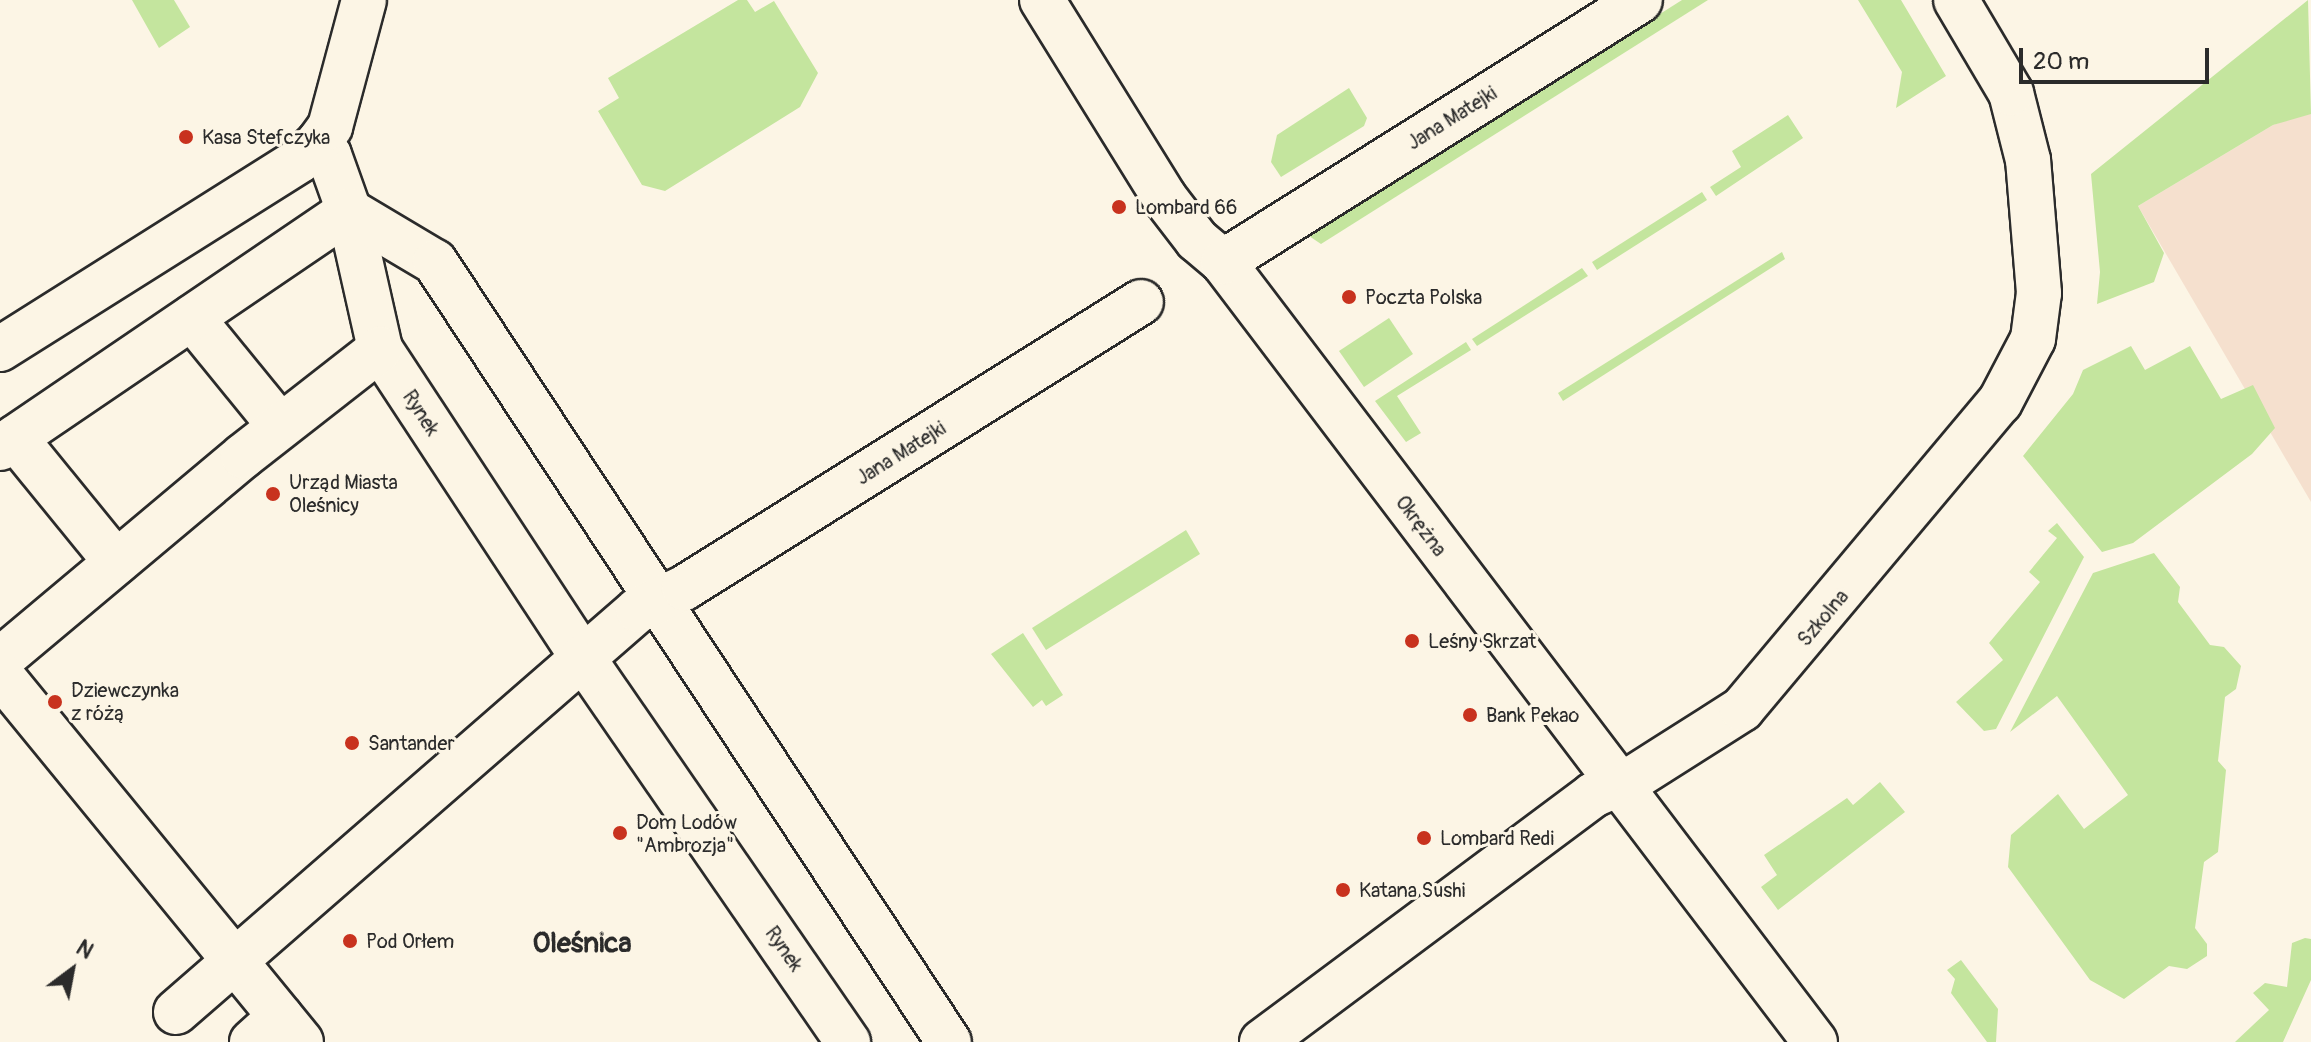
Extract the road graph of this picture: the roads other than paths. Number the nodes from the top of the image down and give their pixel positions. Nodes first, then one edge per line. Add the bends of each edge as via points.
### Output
1 (364, 0) edge
2 (377, 0) edge
3 (391, 0) edge
4 (1042, 0) edge
5 (1640, 0) edge
6 (1956, 0) edge
7 (319, 142) junction
8 (349, 211) junction
9 (1223, 262) junction
10 (1141, 302) dead end
11 (192, 318) junction
12 (0, 349) edge
13 (380, 349) junction
14 (280, 426) junction
15 (8, 443) edge
16 (116, 562) junction
17 (659, 600) junction
18 (583, 658) junction
19 (0, 660) edge
20 (0, 674) edge
21 (1616, 785) junction
22 (234, 960) junction
23 (176, 1012) dead end
24 (277, 1034) edge
25 (848, 1042) edge
26 (949, 1042) edge
27 (1262, 1042) edge
28 (1815, 1042) edge

1 - 7 street via 330,127
2 - 3 street
4 - 9 street, Okrężna via 1164,197 1197,240
5 - 9 street, Jana Matejki
6 - 21 street, Szkolna via 2011,93 2028,160 2039,293 2033,339 2000,402 1752,699
7 - 8 street, Rynek
7 - 12 street via 300,160
8 - 11 street
8 - 13 street, Rynek
8 - 17 street via 435,262
9 - 21 street, Okrężna
10 - 17 street, Jana Matejki
11 - 14 street
11 - 15 street
13 - 14 street
13 - 18 street, Rynek
14 - 16 street
15 - 16 street
16 - 19 street
17 - 18 street via 638,610
17 - 26 street
18 - 22 street
18 - 25 street, Rynek
20 - 22 street
21 - 27 street, Szkolna via 1593,795
21 - 28 street, Okrężna
22 - 23 street
22 - 24 street

